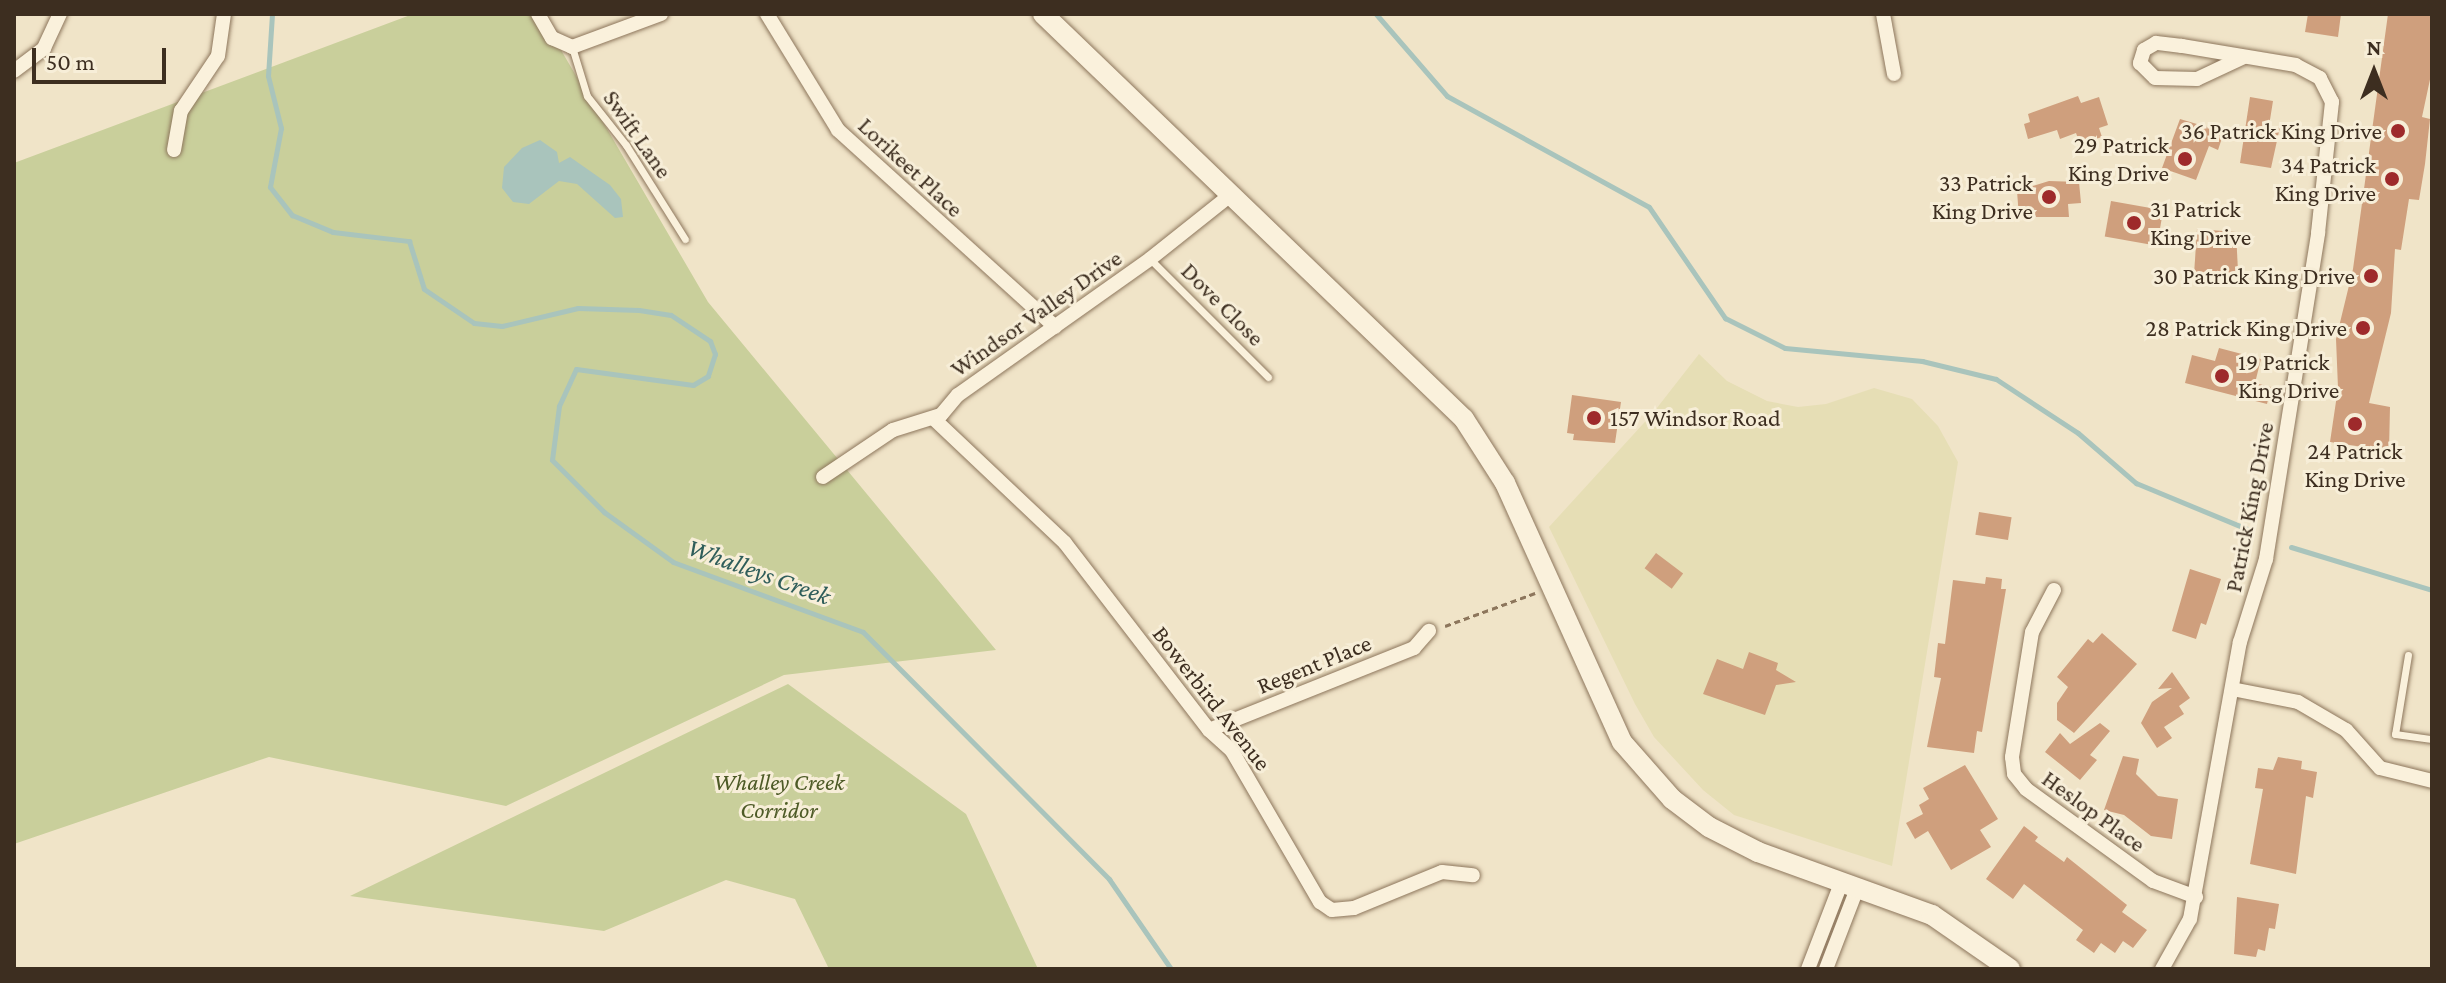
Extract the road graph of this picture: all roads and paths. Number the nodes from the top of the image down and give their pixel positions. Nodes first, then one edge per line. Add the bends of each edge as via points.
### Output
1 (60, 14) edge
2 (224, 14) edge
3 (538, 14) edge
4 (661, 14) edge
5 (767, 14) edge
6 (1043, 14) edge
7 (1883, 14) edge
8 (572, 47) junction
9 (2244, 57) junction
10 (14, 71) edge
11 (1894, 74) dead end
12 (174, 150) dead end
13 (1228, 197) junction
14 (685, 239) dead end
15 (1150, 259) junction
16 (1055, 327) junction
17 (1268, 377) dead end
18 (934, 419) junction
19 (823, 477) dead end
20 (2054, 590) dead end
21 (1535, 593) dead end
22 (1429, 631) joint
23 (2408, 655) dead end
24 (2232, 689) junction
25 (1209, 730) junction
26 (2432, 739) edge
27 (2432, 781) edge
28 (1473, 875) dead end
29 (1850, 883) junction
30 (2196, 897) junction
31 (1808, 969) edge
32 (1826, 969) edge
33 (2010, 969) edge
34 (2162, 969) edge

1 - 10 street via 44,48
2 - 12 street via 218,56 181,111
3 - 8 street via 552,38
4 - 8 street
5 - 16 street, Lorikeet Place via 838,130
6 - 13 street
7 - 11 street
8 - 14 lane, Swift Lane via 582,87
9 - 9 street, Patrick King Drive via 2197,79 2155,78 2140,63 2144,50 2156,43
9 - 24 street, Patrick King Drive via 2309,70 2328,89 2332,120 2266,559
13 - 15 street, Windsor Valley Drive
13 - 29 street via 1412,364 1464,419 1505,483 1603,704 1646,773 1693,816 1726,836
15 - 16 street, Windsor Valley Drive
15 - 17 lane, Dove Close
16 - 18 street, Windsor Valley Drive via 958,395
18 - 19 street, Windsor Valley Drive via 893,430
18 - 25 street, Bowerbird Avenue via 1052,528
20 - 30 street, Heslop Place via 2032,632 2012,757 2014,774 2026,789 2153,881
21 - 22 path
22 - 25 street, Regent Place via 1414,648
23 - 26 lane via 2395,734
24 - 27 street via 2298,702 2346,730 2380,768
24 - 30 street, Patrick King Drive
25 - 28 street, Bowerbird Avenue via 1232,751 1308,887 1332,910 1354,908 1442,872
29 - 31 street
29 - 32 street
29 - 33 street via 1932,915
30 - 34 street, Patrick King Drive via 2185,936

